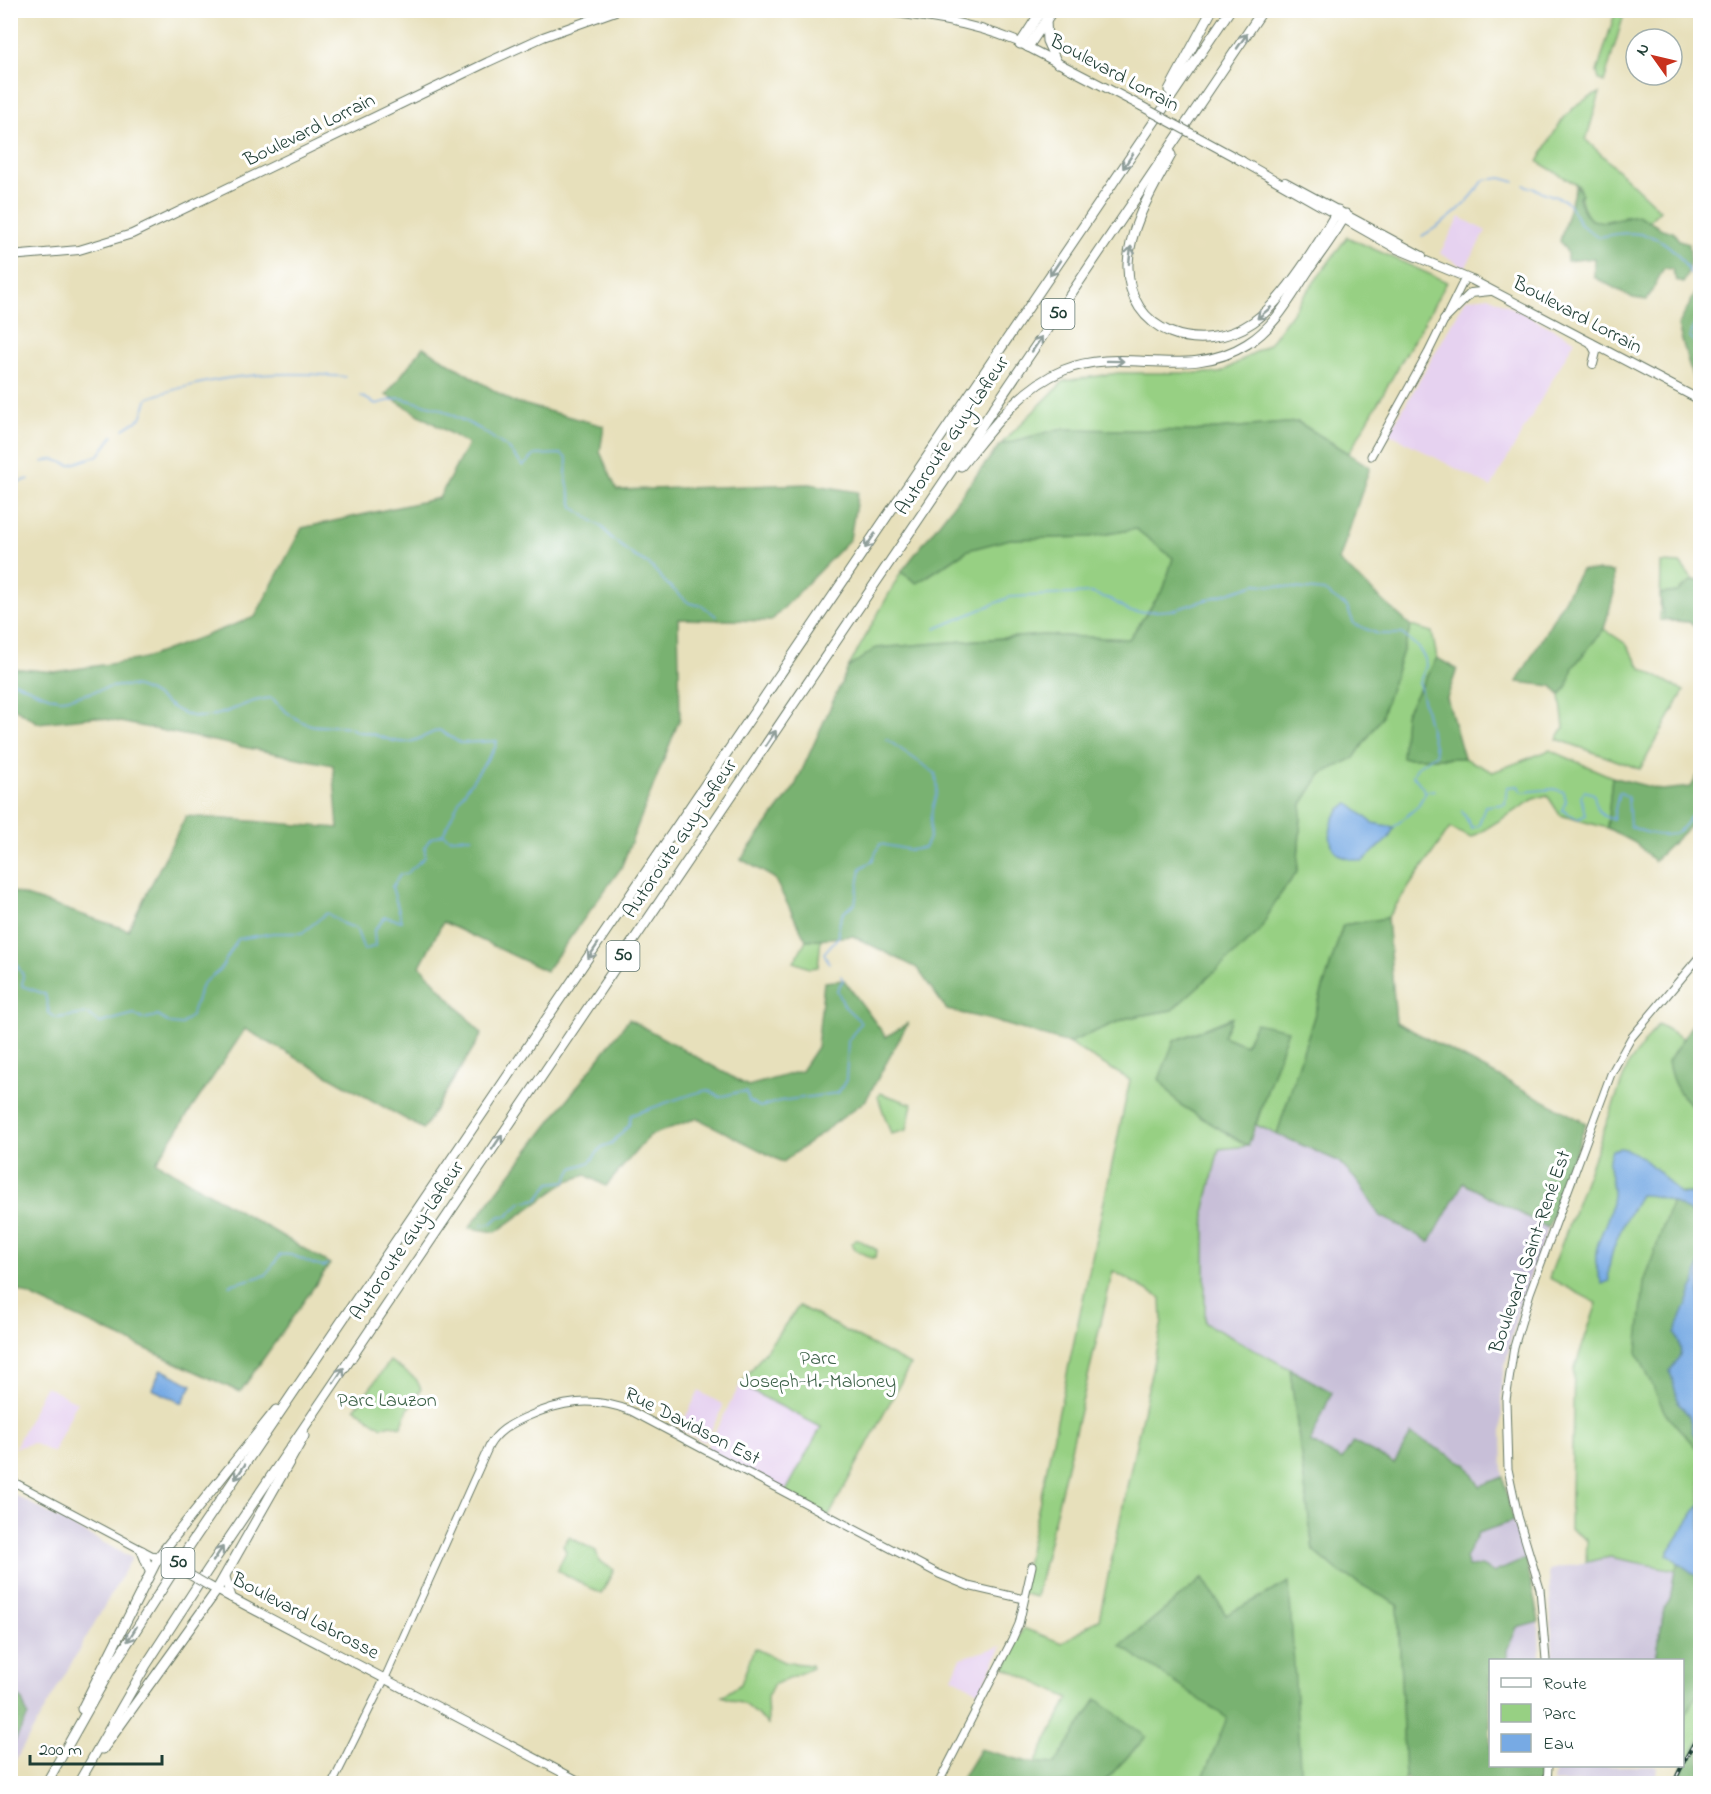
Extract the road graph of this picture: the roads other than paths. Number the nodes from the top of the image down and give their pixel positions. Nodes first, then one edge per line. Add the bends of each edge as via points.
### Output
1 (618, 10) edge
2 (865, 10) edge
3 (1042, 10) edge
4 (1053, 10) edge
5 (1212, 10) edge
6 (1230, 10) edge
7 (1263, 10) edge
8 (1046, 20) junction
9 (1024, 46) junction
10 (1057, 63) junction
11 (1194, 113) junction
12 (1144, 137) junction
13 (1341, 215) junction
14 (10, 256) edge
15 (1465, 278) junction
16 (1495, 292) junction
17 (1444, 320) junction
18 (1589, 341) junction
19 (1614, 354) junction
20 (1701, 400) edge
21 (1371, 456) dead end
22 (922, 514) junction
23 (1701, 956) edge
24 (308, 1371) junction
25 (325, 1396) junction
26 (10, 1480) edge
27 (142, 1551) junction
28 (161, 1560) junction
29 (1032, 1566) dead end
30 (150, 1571) junction
31 (225, 1577) junction
32 (213, 1588) junction
33 (231, 1597) junction
34 (1024, 1599) junction
35 (1546, 1659) edge
36 (385, 1678) junction
37 (58, 1762) junction
38 (1548, 1767) edge
39 (46, 1784) edge
40 (79, 1784) edge
41 (332, 1784) edge
42 (584, 1784) edge
43 (938, 1784) edge
44 (1547, 1784) edge

1 - 14 main road, Boulevard Lorrain via 488,62 132,234 79,250
2 - 9 main road, Boulevard Lorrain via 948,21
3 - 9 highway
4 - 8 highway
5 - 12 highway
6 - 12 highway, Autoroute Guy-Lafleur / 50
11 -> 7 highway, Autoroute Guy-Lafleur / 50
8 - 9 highway
8 - 10 highway via 1047,41
9 - 10 main road, Boulevard Lorrain
10 - 13 main road, Boulevard Lorrain, bridge
13 -> 11 highway via 1278,299 1249,324 1226,335 1201,340 1179,336 1157,325 1132,291 1128,269 1131,246 1146,203
22 -> 11 highway, Autoroute Guy-Lafleur / 50
12 -> 24 highway, Autoroute Guy-Lafleur / 50
13 - 15 main road, Boulevard Lorrain via 1409,255
22 -> 13 highway via 1006,411 1054,374 1098,362 1200,362 1229,354 1249,343 1278,315
15 - 16 main road, Boulevard Lorrain
15 - 17 street
16 - 17 main road via 1471,293
16 - 18 main road, Boulevard Lorrain
17 - 21 street
18 - 19 main road, Boulevard Lorrain
18 - 19 main road via 1596,352 1593,364 1603,355
19 - 20 main road, Boulevard Lorrain
25 -> 22 highway, Autoroute Guy-Lafleur / 50
23 - 35 street, Boulevard Saint-René Est via 1631,1038 1611,1074 1530,1293 1514,1347 1506,1396 1508,1469 1540,1589
24 - 28 highway
24 -> 37 highway, Autoroute Guy-Lafleur / 50 via 150,1606
25 - 31 highway
40 -> 25 highway, Autoroute Guy-Lafleur / 50 via 167,1631
26 - 27 street, Boulevard Labrosse
27 - 28 street, Boulevard Labrosse
27 - 30 highway
28 - 30 highway
28 - 32 main road, Boulevard Labrosse, bridge
29 - 34 street
30 - 37 highway
31 - 32 highway
31 - 33 highway
32 - 33 main road, Boulevard Labrosse
32 - 40 highway
33 - 36 main road, Boulevard Labrosse
34 - 36 street, Rue Davidson Est via 968,1586 939,1574 631,1411 596,1401 571,1402 522,1419 493,1440
34 - 43 street via 1012,1640
36 - 41 street, Rue Davidson Est
36 - 42 main road, Boulevard Labrosse
37 - 39 highway, Autoroute Guy-Lafleur / 50
38 - 44 street

